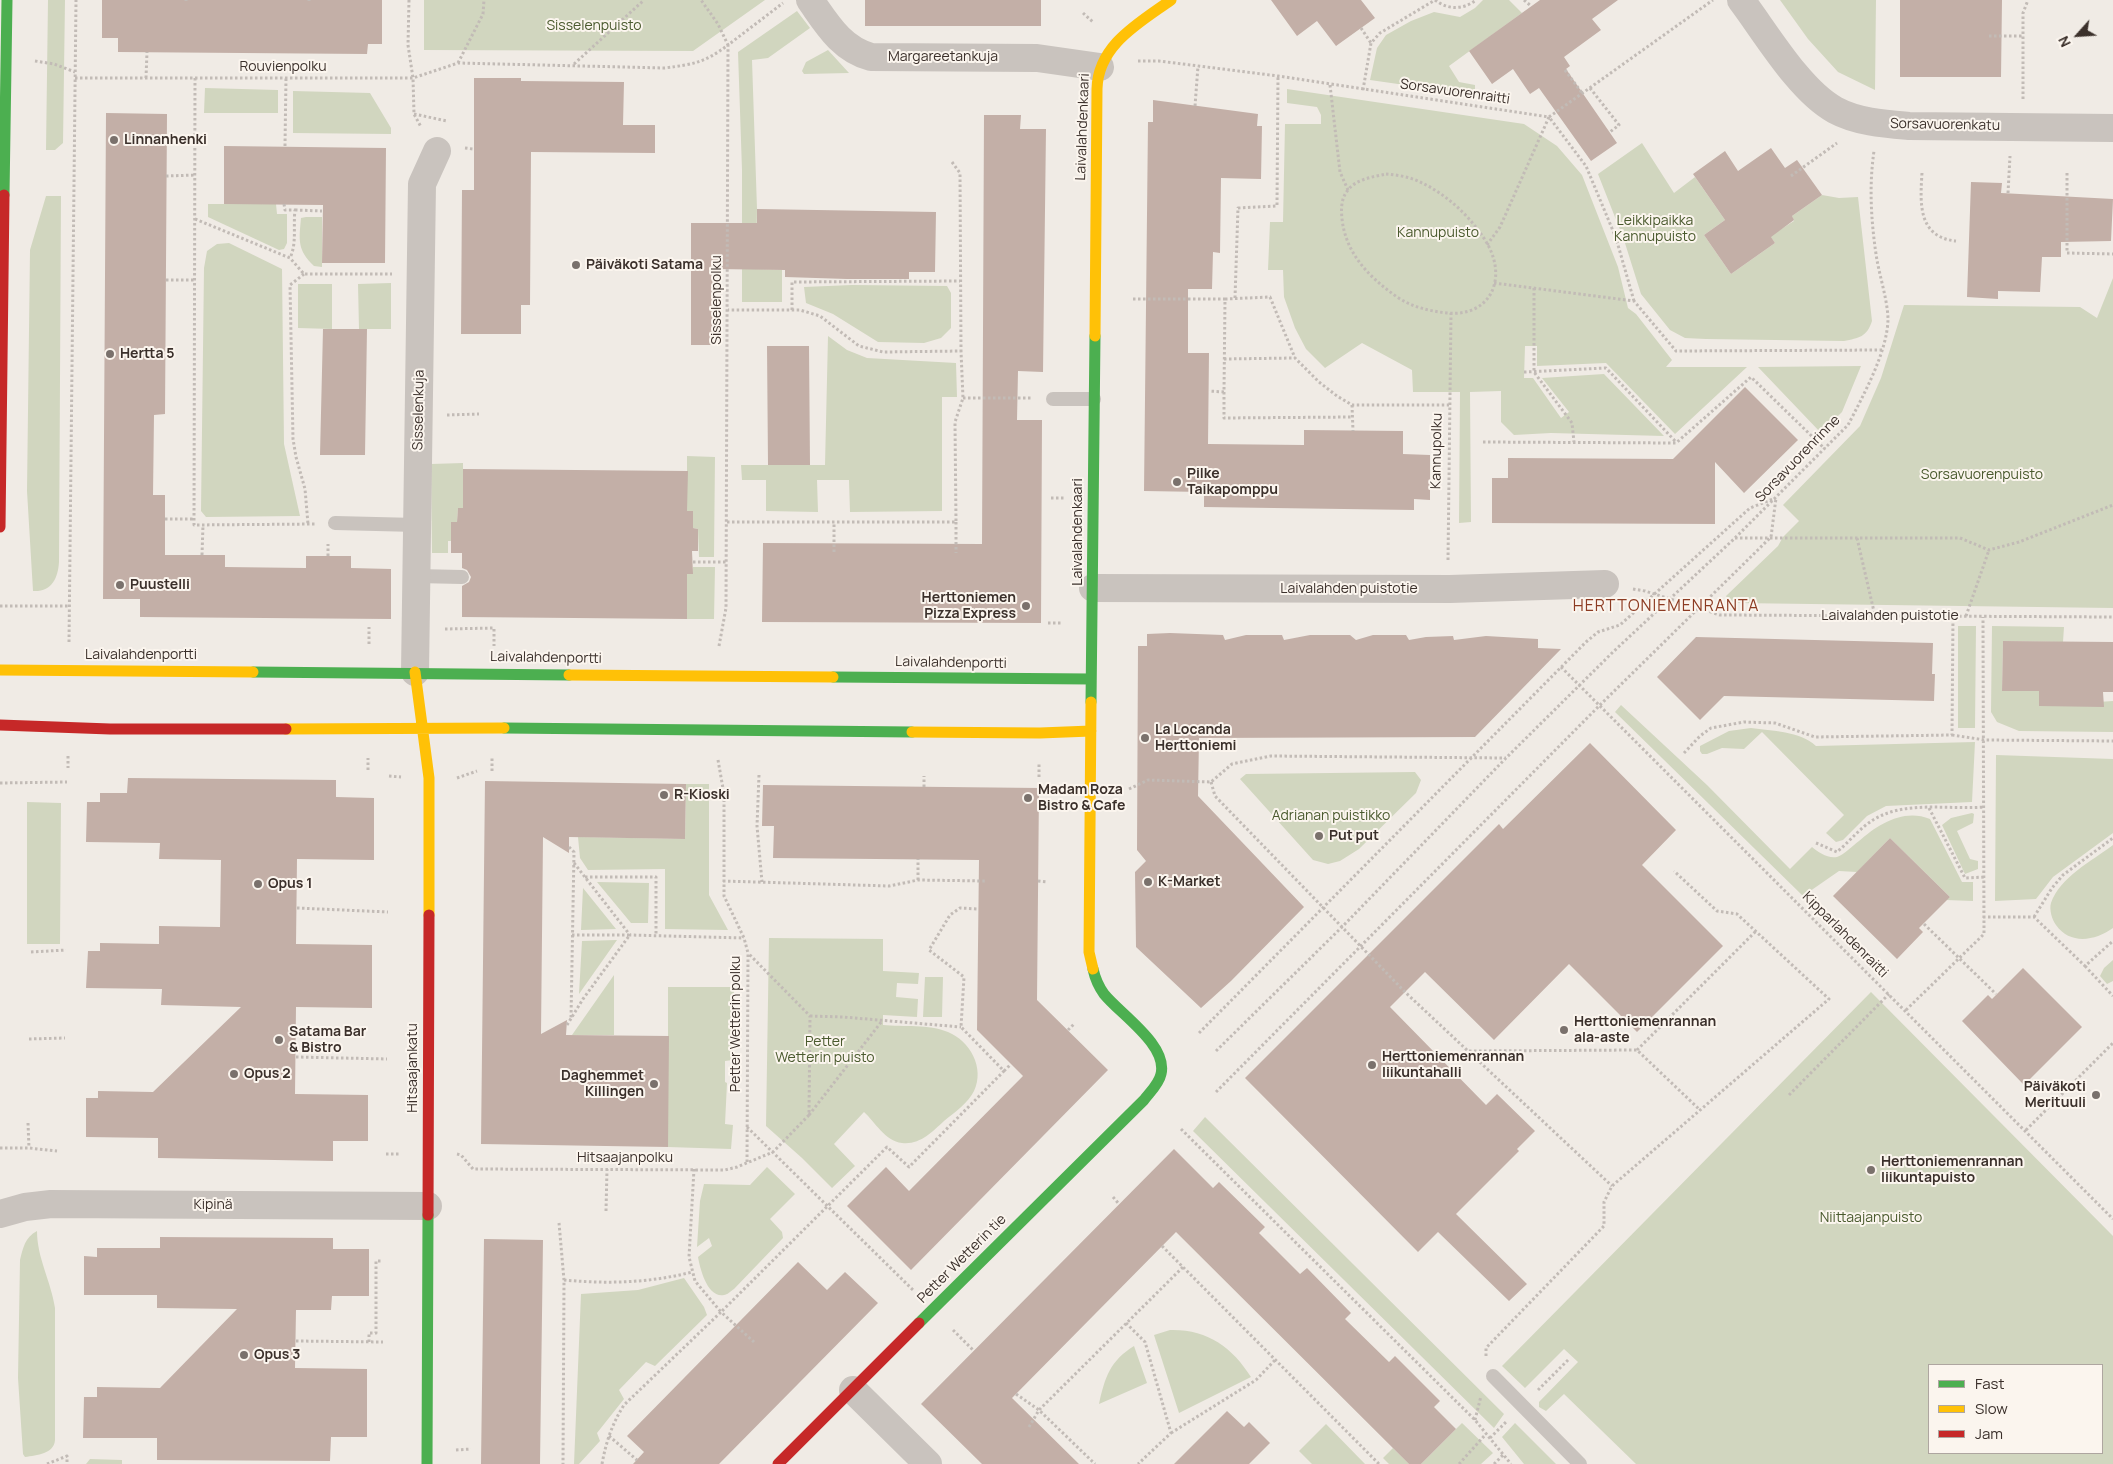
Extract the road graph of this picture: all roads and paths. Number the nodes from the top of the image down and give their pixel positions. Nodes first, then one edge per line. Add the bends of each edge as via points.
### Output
1 (7, 0) edge
2 (76, 0) edge
3 (409, 0) edge
4 (484, 0) edge
5 (644, 0) edge
6 (701, 0) edge
7 (787, 0) edge
8 (810, 0) edge
9 (1171, 0) edge
10 (1434, 0) edge
11 (1476, 0) edge
12 (1524, 0) edge
13 (1713, 0) edge
14 (1741, 0) edge
15 (2028, 0) edge
16 (1531, 6) dead end
17 (1361, 28) dead end
18 (1989, 36) dead end
19 (2023, 36) junction
20 (1371, 43) junction
21 (728, 45) junction
22 (147, 52) dead end
23 (1159, 61) dead end
24 (458, 62) junction
25 (573, 65) junction
26 (1198, 66) junction
27 (1100, 67) junction
28 (1564, 70) dead end
29 (1278, 76) junction
30 (76, 78) junction
31 (146, 78) junction
32 (195, 78) junction
33 (286, 78) junction
34 (413, 78) junction
35 (1330, 85) junction
36 (1590, 88) junction
37 (1363, 90) junction
38 (1582, 94) junction
39 (2023, 94) dead end
40 (1195, 106) dead end
41 (1549, 117) junction
42 (1878, 123) junction
43 (419, 124) dead end
44 (2011, 127) junction
45 (2113, 128) edge
46 (1610, 132) dead end
47 (1840, 140) dead end
48 (285, 146) dead end
49 (437, 151) dead end
50 (952, 162) dead end
51 (1922, 173) dead end
52 (2067, 173) dead end
53 (195, 175) junction
54 (166, 176) dead end
55 (1791, 176) dead end
56 (1348, 190) junction
57 (2008, 193) dead end
58 (284, 204) dead end
59 (295, 210) junction
60 (322, 210) dead end
61 (195, 219) junction
62 (1956, 242) dead end
63 (1488, 245) junction
64 (2113, 254) edge
65 (290, 258) junction
66 (304, 274) junction
67 (420, 276) junction
68 (166, 280) dead end
69 (194, 280) junction
70 (960, 281) junction
71 (1494, 283) junction
72 (1534, 288) junction
73 (1225, 298) junction
74 (1235, 298) junction
75 (1133, 299) dead end
76 (1634, 301) junction
77 (728, 310) junction
78 (792, 310) junction
79 (1450, 313) junction
80 (1882, 350) junction
81 (961, 351) junction
82 (1295, 358) junction
83 (1224, 359) junction
84 (1524, 372) dead end
85 (1534, 372) junction
86 (1209, 391) dead end
87 (1224, 392) junction
88 (963, 398) junction
89 (1053, 398) joint
90 (1094, 399) junction
91 (1449, 405) junction
92 (1352, 406) junction
93 (1353, 417) junction
94 (1353, 431) dead end
95 (1483, 442) dead end
96 (1574, 442) junction
97 (1676, 443) junction
98 (1825, 448) junction
99 (1776, 498) junction
100 (2113, 505) edge
101 (165, 519) dead end
102 (194, 519) junction
103 (727, 522) junction
104 (834, 522) junction
105 (956, 522) junction
106 (308, 524) junction
107 (335, 524) joint
108 (203, 525) junction
109 (417, 525) junction
110 (0, 527) edge
111 (1771, 537) junction
112 (1735, 538) junction
113 (1857, 538) junction
114 (1989, 550) junction
115 (834, 552) dead end
116 (956, 553) dead end
117 (202, 555) dead end
118 (693, 562) dead end
119 (726, 562) junction
120 (416, 576) junction
121 (462, 577) dead end
122 (1605, 584) joint
123 (1093, 588) junction
124 (1450, 589) junction
125 (1653, 594) junction
126 (1669, 600) junction
127 (0, 606) edge
128 (69, 606) junction
129 (1698, 608) junction
130 (1875, 616) junction
131 (1953, 616) junction
132 (1966, 616) junction
133 (1983, 616) junction
134 (2113, 617) edge
135 (69, 626) dead end
136 (722, 630) dead end
137 (1561, 667) junction
138 (0, 670) edge
139 (415, 672) junction
140 (1092, 679) junction
141 (1579, 686) junction
142 (1599, 706) junction
143 (0, 725) edge
144 (424, 729) junction
145 (1091, 731) junction
146 (1952, 735) junction
147 (1985, 740) junction
148 (2113, 740) edge
149 (1684, 753) dead end
150 (1472, 757) junction
151 (1506, 758) junction
152 (759, 775) dead end
153 (722, 776) dead end
154 (924, 776) dead end
155 (67, 782) dead end
156 (1211, 782) junction
157 (0, 783) edge
158 (924, 787) dead end
159 (1129, 789) dead end
160 (1984, 807) junction
161 (1929, 808) junction
162 (2113, 838) edge
163 (1816, 843) dead end
164 (569, 847) dead end
165 (918, 859) dead end
166 (574, 863) junction
167 (1674, 871) dead end
168 (585, 877) junction
169 (1984, 877) junction
170 (918, 880) junction
171 (723, 881) junction
172 (985, 881) dead end
173 (1038, 881) dead end
174 (762, 882) junction
175 (1047, 882) dead end
176 (297, 908) dead end
177 (978, 908) dead end
178 (1323, 908) junction
179 (388, 912) dead end
180 (1984, 917) junction
181 (2034, 917) junction
182 (1924, 924) dead end
183 (1342, 927) junction
184 (1756, 931) junction
185 (572, 935) junction
186 (630, 935) junction
187 (656, 936) junction
188 (744, 938) junction
189 (2113, 941) edge
190 (1360, 946) junction
191 (66, 950) dead end
192 (31, 952) dead end
193 (748, 953) junction
194 (1960, 958) junction
195 (2085, 966) junction
196 (1889, 994) junction
197 (1996, 994) dead end
198 (2113, 996) edge
199 (1905, 1010) junction
200 (810, 1016) junction
201 (571, 1018) junction
202 (883, 1021) junction
203 (1074, 1024) dead end
204 (566, 1025) dead end
205 (961, 1027) junction
206 (1068, 1030) dead end
207 (1199, 1033) dead end
208 (65, 1038) dead end
209 (29, 1039) dead end
210 (2113, 1044) edge
211 (1637, 1050) junction
212 (1216, 1051) dead end
213 (1468, 1052) junction
214 (296, 1056) dead end
215 (387, 1059) dead end
216 (1011, 1064) dead end
217 (1004, 1071) junction
218 (1162, 1071) joint
219 (1216, 1092) dead end
220 (1789, 1095) dead end
221 (1700, 1110) junction
222 (809, 1115) junction
223 (28, 1123) dead end
224 (747, 1127) junction
225 (1181, 1129) dead end
226 (2026, 1130) junction
227 (0, 1148) edge
228 (29, 1148) junction
229 (57, 1151) dead end
230 (773, 1152) junction
231 (747, 1163) junction
232 (473, 1169) dead end
233 (606, 1169) junction
234 (694, 1169) junction
235 (1612, 1186) junction
236 (1113, 1198) dead end
237 (1119, 1204) dead end
238 (827, 1205) junction
239 (428, 1206) junction
240 (606, 1211) dead end
241 (0, 1214) edge
242 (2113, 1219) edge
243 (559, 1223) dead end
244 (1162, 1246) dead end
245 (383, 1261) dead end
246 (1183, 1267) junction
247 (692, 1272) junction
248 (564, 1280) junction
249 (908, 1286) dead end
250 (720, 1312) junction
251 (1126, 1323) junction
252 (296, 1341) dead end
253 (369, 1342) junction
254 (383, 1342) dead end
255 (754, 1342) dead end
256 (966, 1344) dead end
257 (1486, 1348) dead end
258 (974, 1351) dead end
259 (1275, 1360) junction
260 (1493, 1376) dead end
261 (853, 1390) junction
262 (1016, 1394) dead end
263 (1039, 1410) junction
264 (1028, 1427) dead end
265 (1171, 1433) junction
266 (1486, 1434) junction
267 (609, 1436) junction
268 (1503, 1454) junction
269 (636, 1460) dead end
270 (47, 1464) edge
271 (67, 1464) edge
272 (427, 1464) edge
273 (563, 1464) edge
274 (602, 1464) edge
275 (778, 1464) edge
276 (928, 1464) edge
277 (1095, 1464) edge
278 (1138, 1464) edge
279 (1379, 1464) edge
280 (1458, 1464) edge
281 (1494, 1464) edge
282 (1511, 1464) edge
283 (1580, 1464) edge

1 - 110 street
2 - 30 path
3 - 34 path via 408,46
4 - 24 path via 483,14
5 - 25 path
6 - 21 path
7 - 21 path
8 - 27 street, Margareetankuja via 836,37 860,54 871,57 1037,58
9 - 27 street, Laivalahdenkaari via 1128,32 1107,54
10 - 11 path via 1457,8
10 - 20 path via 1380,33
12 - 16 path
13 - 36 path
14 - 42 street, Sorsavuorenkatu via 1812,92 1835,109
15 - 19 path via 2023,13
17 - 20 path
18 - 19 path
19 - 39 path
20 - 37 path
21 - 25 path via 710,58 694,64 665,68
21 - 77 path, Sisselenpolku
22 - 31 path
23 - 26 path, Sorsavuorenraitti
24 - 25 path
24 - 34 path, Rouvienpolku
26 - 29 path, Sorsavuorenraitti
26 - 40 path
27 - 90 street, Laivalahdenkaari via 1096,102
28 - 38 path
29 - 35 path, Sorsavuorenraitti
29 - 74 path via 1277,206 1238,208
30 - 31 path, Rouvienpolku
30 - 128 path
31 - 32 path, Rouvienpolku
32 - 33 path, Rouvienpolku
32 - 53 path
33 - 34 path, Rouvienpolku
33 - 48 path
34 - 43 path via 414,114
35 - 37 path, Sorsavuorenraitti
35 - 56 path via 1340,172
36 - 38 path
36 - 46 path via 1619,125
37 - 41 path, Sorsavuorenraitti
38 - 41 path
41 - 63 path via 1500,227
41 - 76 path via 1586,166 1616,238
42 - 44 street, Sorsavuorenkatu
42 - 80 path, Sorsavuorenrinne via 1872,166 1872,204 1876,253 1888,319
44 - 45 street, Sorsavuorenkatu
44 - 57 path
47 - 55 path
49 - 67 street, Sisselenkuja via 422,184
50 - 70 path via 960,173
51 - 62 path via 1920,203 1925,219 1932,232 1943,240
52 - 64 path via 2067,254
53 - 54 path
53 - 61 path
56 - 63 path via 1358,182 1386,174 1422,182 1458,208
56 - 79 path via 1342,200 1341,211 1348,246 1357,260 1398,298 1417,307
58 - 59 path via 285,210
59 - 60 path
59 - 65 path via 295,248
61 - 65 path
61 - 69 path
63 - 71 path via 1494,258
65 - 66 path
66 - 67 path
66 - 106 path via 290,285 290,295 293,439 305,489
67 - 109 street, Sisselenkuja
68 - 69 path
69 - 102 path
70 - 78 path via 792,282
70 - 81 path
71 - 72 path
71 - 79 path via 1487,301 1466,311
72 - 76 path
72 - 85 path
73 - 74 path
73 - 75 path
73 - 83 path
74 - 82 path via 1270,297
76 - 80 path via 1676,351
77 - 78 path
77 - 103 path, Sisselenpolku
78 - 81 path via 820,316 860,346 882,352
79 - 91 path, Kannupolku
80 - 98 path, Sorsavuorenrinne via 1848,425
81 - 88 path
82 - 83 path
82 - 92 path via 1319,382
83 - 87 path
84 - 85 path
85 - 96 path via 1572,423
85 - 97 path via 1606,368
86 - 87 path
87 - 93 path via 1224,418
88 - 89 path
88 - 105 path via 955,422
89 - 90 lane
90 - 123 street, Laivalahdenkaari
91 - 92 path
91 - 124 path, Kannupolku
92 - 93 path
93 - 94 path
95 - 96 path
96 - 97 path
97 - 98 path via 1751,376
98 - 99 path, Sorsavuorenrinne
99 - 111 path
99 - 112 path, Sorsavuorenrinne
99 - 125 path via 1750,508
100 - 114 path via 2019,542
101 - 102 path
102 - 108 path via 194,525
103 - 104 path
103 - 119 path, Sisselenpolku
104 - 105 path
104 - 115 path
105 - 116 path
106 - 107 path
106 - 108 path
107 - 109 lane
108 - 117 path
109 - 120 street, Sisselenkuja
111 - 112 path
111 - 113 path
111 - 129 path
112 - 126 path, Sorsavuorenrinne
113 - 114 path via 1960,538
113 - 130 path
114 - 132 path
118 - 119 path
119 - 136 path, Sisselenpolku via 726,608
120 - 121 lane
120 - 139 street, Sisselenkuja
122 - 124 street, Laivalahden puistotie
122 - 125 path, Laivalahden puistotie
123 - 124 street, Laivalahden puistotie
123 - 140 street, Laivalahdenkaari
125 - 126 path, Laivalahden puistotie
125 - 137 path via 1620,625 1598,632
126 - 129 path, Laivalahden puistotie
126 - 141 path, Sorsavuorenrinne
127 - 128 path
128 - 135 path
129 - 130 path, Laivalahden puistotie via 1720,615
129 - 142 path
130 - 131 path, Laivalahden puistotie
131 - 132 path, Laivalahden puistotie
131 - 146 path
132 - 133 path, Laivalahden puistotie
133 - 134 path, Laivalahden puistotie
133 - 147 path
137 - 141 path, Kipparlahdenraitti
137 - 150 path
138 - 139 street, Laivalahdenportti
139 - 140 street, Laivalahdenportti
139 - 144 street, Hitsaajankatu
140 - 145 street, Laivalahdenkaari
141 - 142 path, Kipparlahdenraitti
141 - 151 path, Sorsavuorenrinne
142 - 190 path
142 - 196 path, Kipparlahdenraitti
143 - 144 street via 76,729
144 - 145 street
144 - 239 street, Hitsaajankatu via 429,778
145 - 218 street, Laivalahdenkaari via 1091,965 1104,994 1154,1046
146 - 147 path
146 - 149 path via 1815,737 1775,723 1744,722 1711,728
147 - 148 path
147 - 160 path
150 - 151 path
150 - 156 path via 1272,756 1232,764
150 - 178 path
151 - 183 path, Sorsavuorenrinne
152 - 174 path via 757,826
153 - 171 path, Petter Wetterin polku
154 - 158 path
155 - 157 path
156 - 159 path via 1148,780
156 - 178 path via 1216,796
160 - 161 path
160 - 169 path
161 - 163 path via 1893,812 1872,821 1838,852
161 - 169 path via 1964,878
162 - 181 path via 2064,875
164 - 166 path via 574,852
165 - 170 path
166 - 168 path
166 - 185 path
167 - 184 path via 1717,911 1737,914
168 - 186 path
168 - 187 path via 656,878
169 - 180 path
170 - 172 path
170 - 174 path via 888,886
171 - 174 path
171 - 188 path, Petter Wetterin polku via 727,902
173 - 175 path
176 - 179 path
177 - 205 path via 960,908 950,915 929,950 964,977
178 - 183 path
178 - 207 path
180 - 181 path
180 - 194 path via 1984,934
181 - 195 path
182 - 194 path
183 - 190 path
183 - 212 path, Sorsavuorenrinne
184 - 211 path
184 - 221 path via 1830,999
185 - 186 path
185 - 201 path
186 - 187 path
186 - 201 path
187 - 188 path
188 - 193 path, Petter Wetterin polku
189 - 195 path
190 - 213 path
190 - 219 path
191 - 192 path
193 - 200 path
193 - 224 path, Petter Wetterin polku
194 - 197 path
194 - 199 path
195 - 198 path
196 - 199 path, Kipparlahdenraitti
196 - 220 path
199 - 226 path, Kipparlahdenraitti
200 - 202 path
200 - 222 path
201 - 204 path
202 - 205 path
202 - 222 path
203 - 206 path
205 - 217 path
208 - 209 path
210 - 226 path
211 - 213 path
211 - 221 path
213 - 235 path
214 - 215 path
216 - 217 path
217 - 238 path via 909,1167 887,1146
218 - 261 street, Petter Wetterin tie via 1160,1079 1144,1100
221 - 235 path
222 - 230 path
223 - 228 path
224 - 230 path
224 - 231 path, Petter Wetterin polku
225 - 266 path via 1476,1420
226 - 242 path, Kipparlahdenraitti
227 - 228 path
228 - 229 path
230 - 231 path, Hitsaajanpolku
230 - 238 path
231 - 234 path, Hitsaajanpolku via 725,1170
232 - 233 path, Hitsaajanpolku
233 - 234 path, Hitsaajanpolku
233 - 240 path
234 - 247 path via 689,1233
235 - 257 path via 1604,1202 1604,1226
236 - 237 path
238 - 249 path
238 - 250 path
239 - 241 street, Kipinä via 51,1204
239 - 272 street, Hitsaajankatu
243 - 248 path
244 - 246 path
245 - 253 path via 376,1261 376,1333 369,1333
246 - 251 path
246 - 259 path
247 - 248 path via 616,1282
247 - 250 path via 695,1281
248 - 273 path
250 - 255 path
250 - 267 path via 624,1405
251 - 263 path
251 - 265 path via 1145,1342
252 - 253 path
253 - 254 path
256 - 258 path
259 - 265 path via 1256,1380
259 - 279 path
260 - 283 lane
261 - 275 street, Petter Wetterin tie
261 - 276 street
262 - 263 path
263 - 264 path
263 - 277 path
265 - 278 path
266 - 268 path
266 - 280 path
267 - 269 path
267 - 274 path
268 - 281 path
268 - 282 path
270 - 271 path via 66,1456

